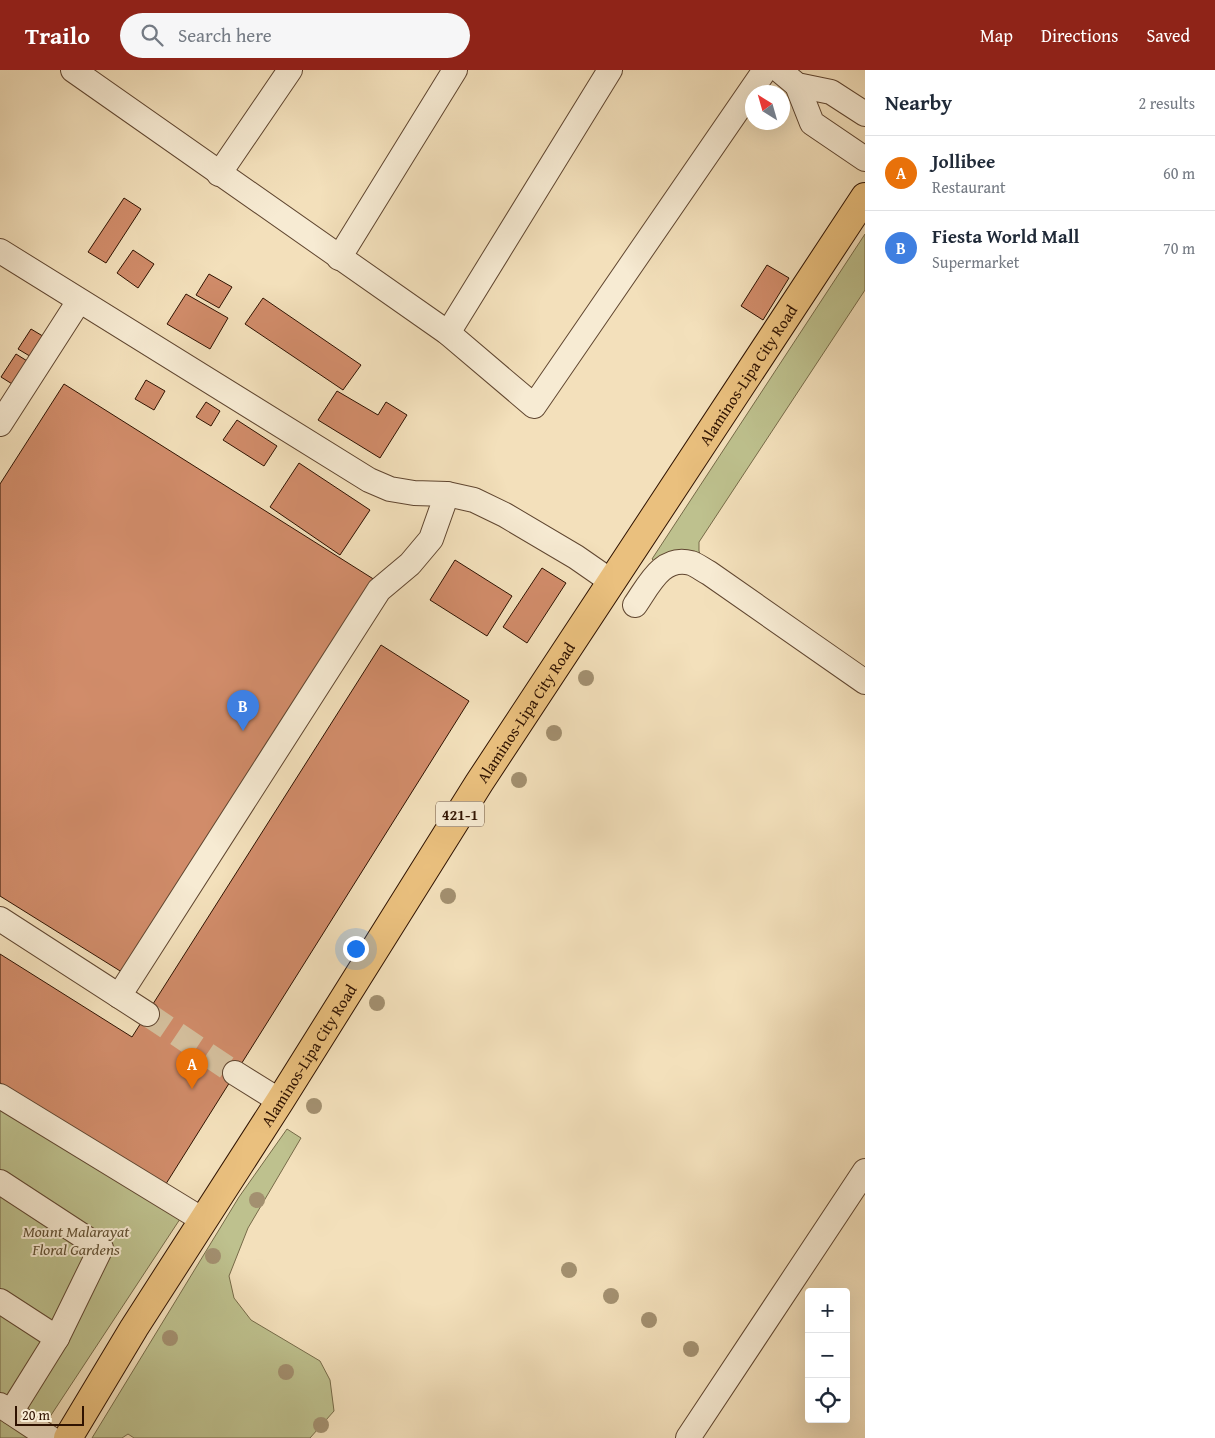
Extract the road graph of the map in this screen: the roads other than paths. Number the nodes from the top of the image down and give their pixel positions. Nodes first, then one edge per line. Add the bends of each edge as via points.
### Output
1 (73, 70) edge
2 (290, 70) edge
3 (455, 70) edge
4 (610, 70) edge
5 (765, 70) edge
6 (779, 70) edge
7 (797, 85) junction
8 (865, 114) edge
9 (865, 158) edge
10 (219, 174) junction
11 (865, 197) edge
12 (0, 251) edge
13 (339, 258) junction
14 (80, 301) junction
15 (448, 333) junction
16 (0, 424) edge
17 (447, 494) junction
18 (612, 582) junction
19 (635, 605) dead end
20 (865, 682) edge
21 (0, 919) edge
22 (119, 996) junction
23 (147, 1014) tunnel mouth
24 (235, 1073) tunnel mouth
25 (0, 1096) edge
26 (280, 1101) junction
27 (865, 1171) edge
28 (0, 1182) edge
29 (203, 1220) junction
30 (0, 1301) edge
31 (57, 1338) junction
32 (5, 1409) edge
33 (50, 1438) edge
34 (68, 1438) edge
35 (688, 1438) edge

1 - 10 street
2 - 10 street
3 - 13 street
4 - 15 street
5 - 15 street via 534,406
6 - 7 street
7 - 8 street via 831,92
7 - 9 street via 812,123
10 - 13 street
11 - 18 main road, Alaminos-Lipa City Road / 421-1
12 - 14 street
13 - 15 street
14 - 16 street
14 - 17 street via 369,480 390,489
17 - 18 street via 474,500 505,515
17 - 22 street via 431,539 410,564 379,590
18 - 26 main road, Alaminos-Lipa City Road / 421-1 via 479,783
19 - 20 street via 660,569 674,562 691,564 709,573
21 - 22 street
22 - 23 street
24 - 26 street
25 - 29 street
26 - 29 main road, Alaminos-Lipa City Road / 421-1
27 - 35 street
28 - 31 street via 101,1248
29 - 34 main road, Alaminos-Lipa City Road / 421-1
30 - 31 street
31 - 32 street
32 - 33 street

